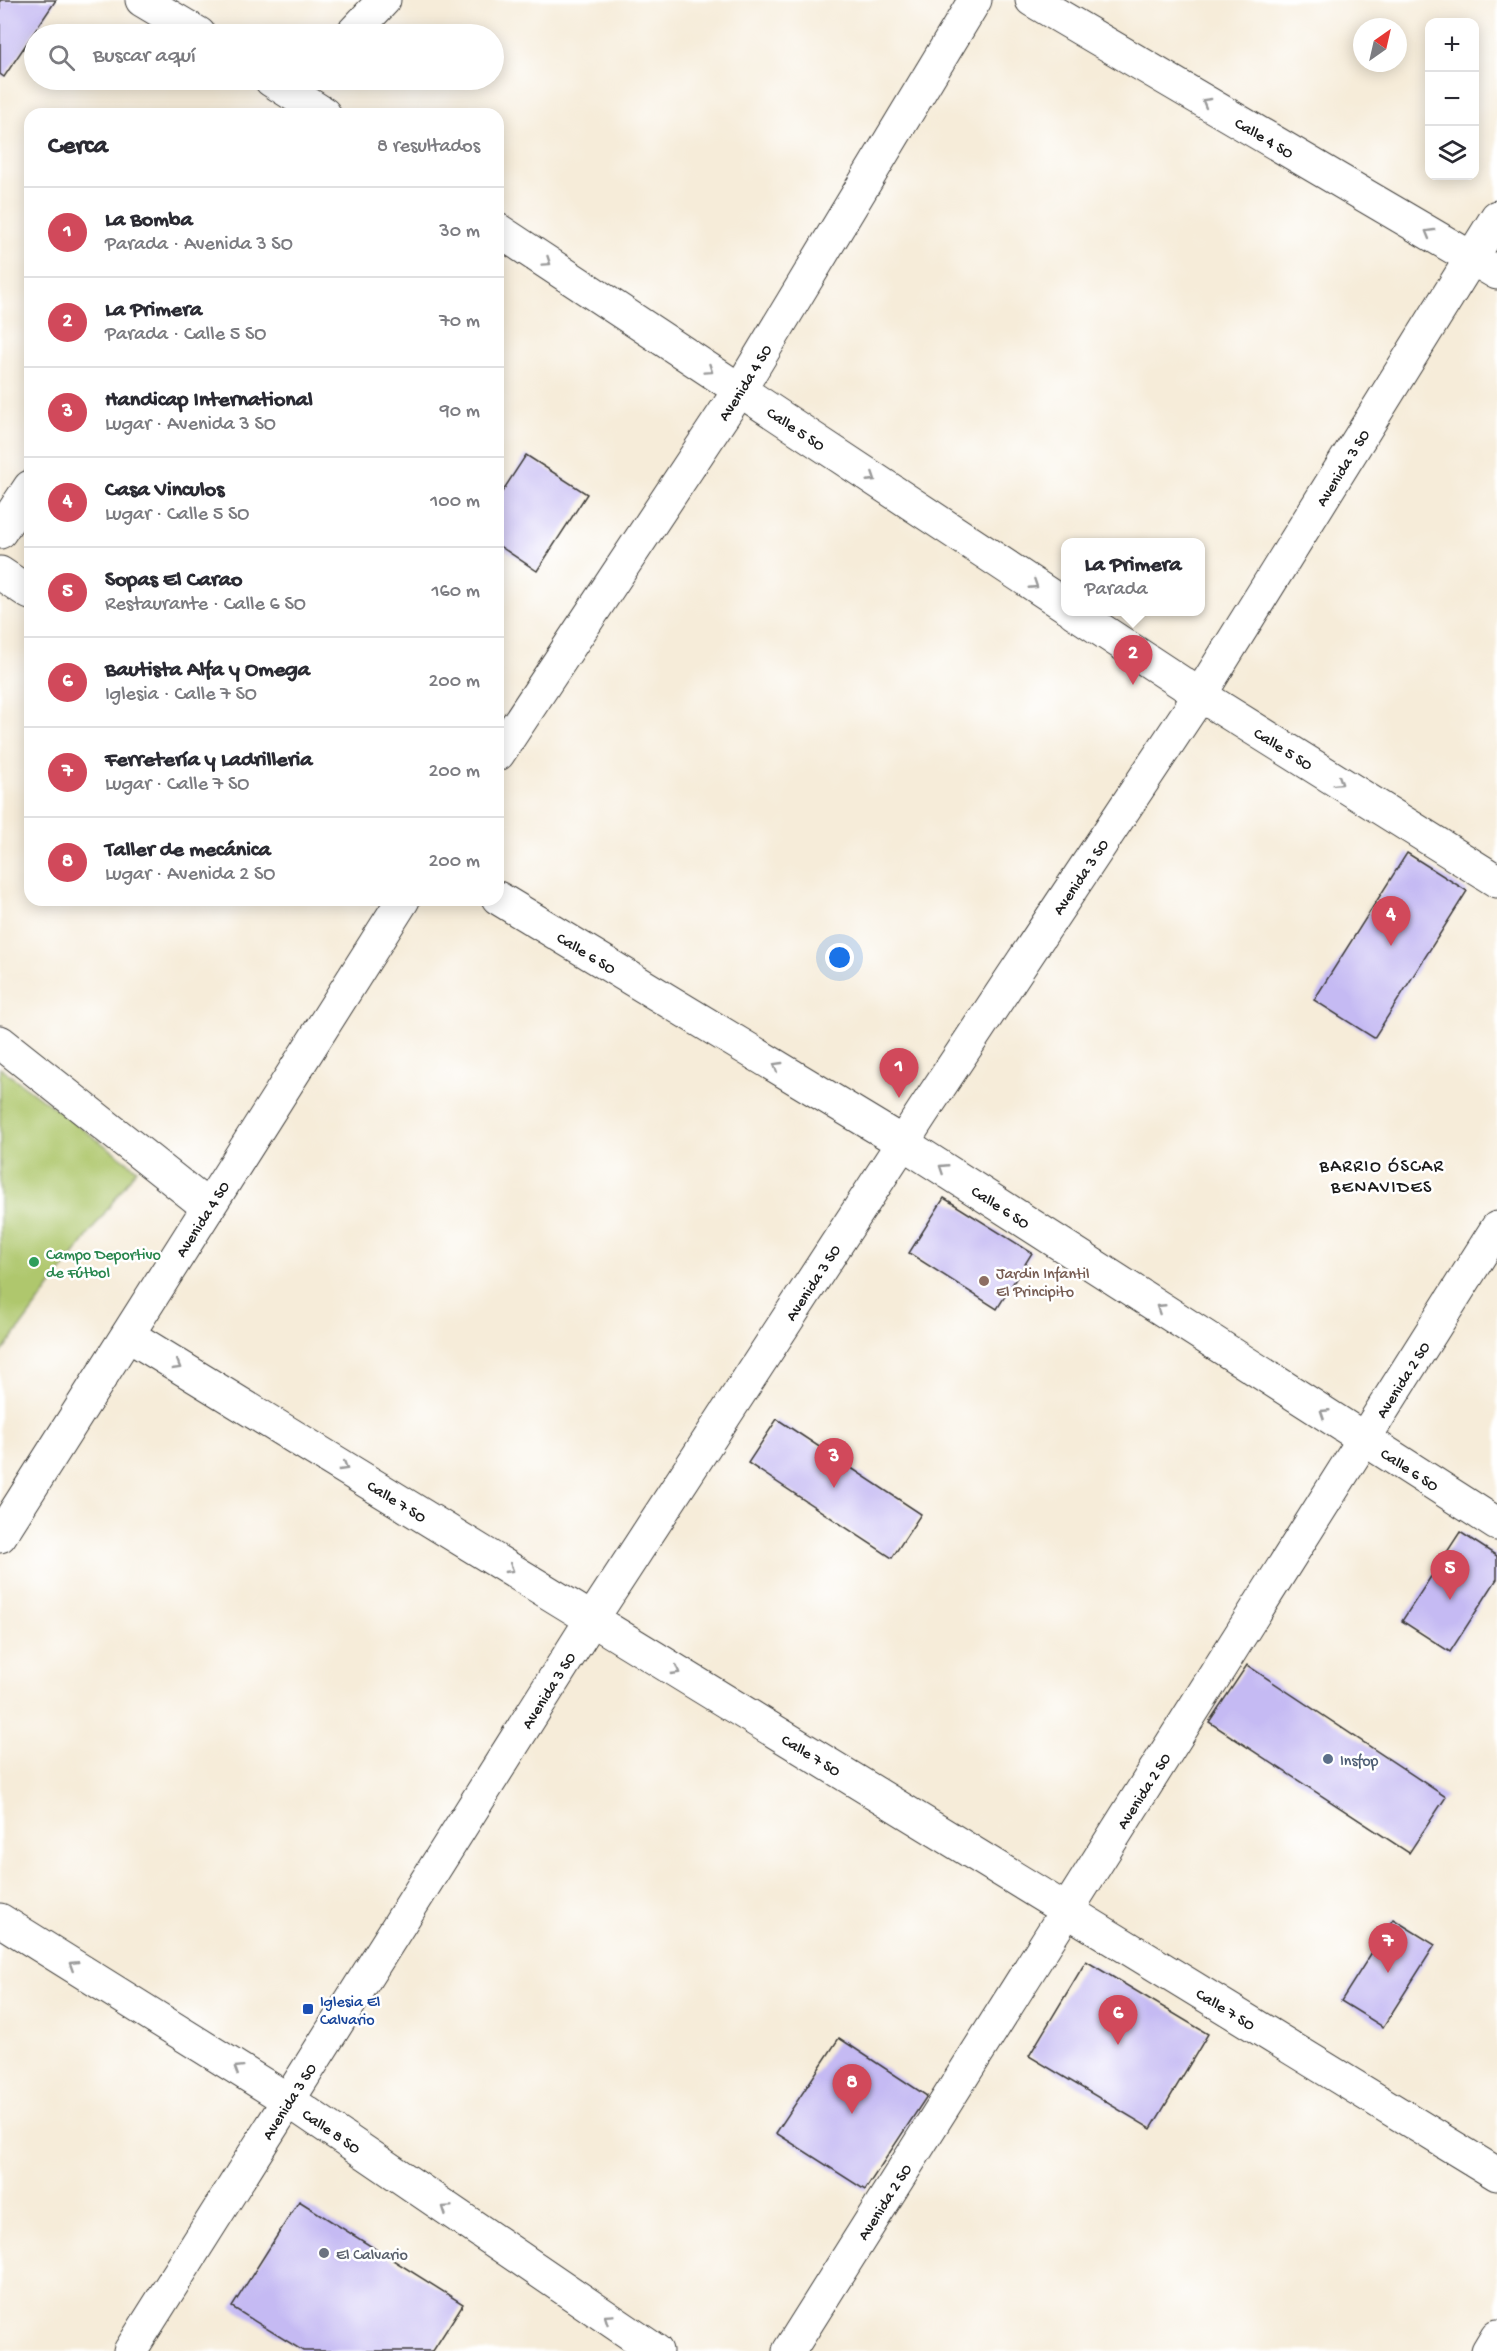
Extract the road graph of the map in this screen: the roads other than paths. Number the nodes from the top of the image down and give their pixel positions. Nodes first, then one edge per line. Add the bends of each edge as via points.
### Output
1 (142, 0) edge
2 (384, 0) edge
3 (975, 0) edge
4 (1032, 0) edge
5 (182, 24) edge
6 (361, 24) edge
7 (290, 92) edge
8 (315, 108) edge
9 (1497, 217) edge
10 (504, 234) edge
11 (1484, 266) edge
12 (739, 391) junction
13 (24, 496) edge
14 (0, 531) edge
15 (0, 573) edge
16 (24, 589) edge
17 (1061, 603) edge
18 (1080, 616) edge
19 (1200, 695) junction
20 (504, 745) edge
21 (1497, 881) edge
22 (504, 902) edge
23 (399, 906) edge
24 (0, 1042) edge
25 (903, 1143) junction
26 (208, 1208) junction
27 (1497, 1228) edge
28 (128, 1335) junction
29 (1364, 1439) junction
30 (9, 1500) edge
31 (1497, 1524) edge
32 (0, 1536) edge
33 (592, 1620) junction
34 (1068, 1911) junction
35 (0, 1920) edge
36 (288, 2100) junction
37 (1497, 2174) edge
38 (1497, 2336) edge
39 (130, 2351) edge
40 (656, 2351) edge
41 (789, 2351) edge
42 (1488, 2351) edge

1 - 5 street
2 - 6 street
3 - 12 street, Avenida 4 SO
11 -> 4 street, Calle 4 SO
7 - 8 street
9 - 11 street, Avenida 3 SO
10 -> 12 street, Calle 5 SO
11 - 19 street, Avenida 3 SO
12 -> 17 street, Calle 5 SO
12 - 20 street, Avenida 4 SO
13 - 14 street
15 - 16 street
18 - 19 street, Calle 5 SO
19 -> 21 street, Calle 5 SO
19 - 25 street, Avenida 3 SO
25 -> 22 street, Calle 6 SO
23 - 26 street, Avenida 4 SO
24 - 26 street
29 -> 25 street, Calle 6 SO
25 - 33 street, Avenida 3 SO
26 - 28 street, Avenida 4 SO
27 - 29 street, Avenida 2 SO
28 - 30 street, Avenida 4 SO
28 -> 33 street, Calle 7 SO
29 - 31 street, Calle 6 SO
29 - 34 street, Avenida 2 SO
30 - 32 street, Avenida 4 SO
33 -> 34 street, Calle 7 SO
33 - 36 street, Avenida 3 SO
34 - 37 street, Calle 7 SO
34 - 41 street, Avenida 2 SO
36 -> 35 street, Calle 8 SO
36 - 39 street, Avenida 3 SO
40 -> 36 street, Calle 8 SO
38 - 42 street

